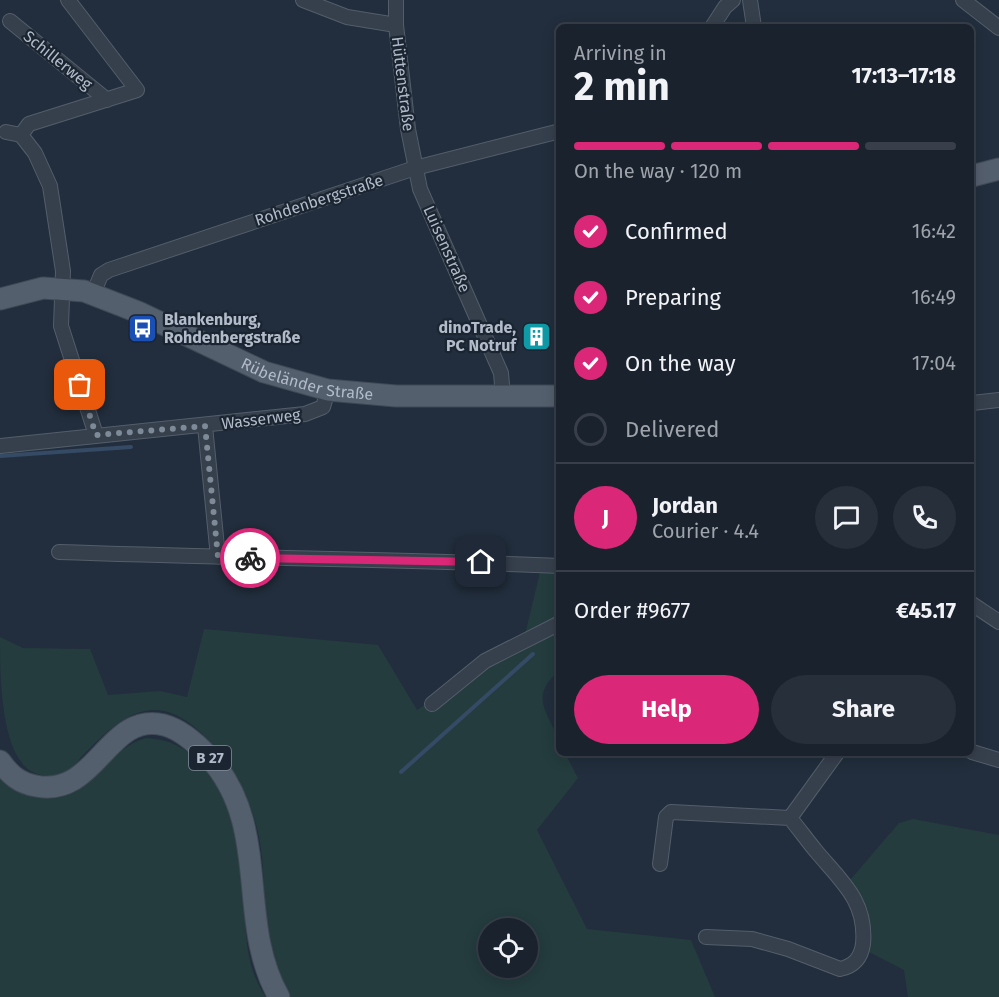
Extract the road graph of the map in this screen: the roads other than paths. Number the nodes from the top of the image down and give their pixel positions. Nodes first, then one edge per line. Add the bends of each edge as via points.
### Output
1 (68, 0) edge
2 (303, 0) edge
3 (396, 0) edge
4 (733, 0) edge
5 (750, 0) edge
6 (963, 0) edge
7 (10, 21) dead end
8 (714, 24) edge
9 (754, 24) edge
10 (396, 26) junction
11 (999, 28) edge
12 (107, 100) junction
13 (6, 132) dead end
14 (556, 132) edge
15 (21, 135) junction
16 (415, 168) junction
17 (999, 169) edge
18 (974, 175) edge
19 (62, 287) junction
20 (93, 294) junction
21 (0, 299) edge
22 (328, 390) junction
23 (556, 396) edge
24 (504, 397) junction
25 (999, 400) edge
26 (974, 403) edge
27 (205, 426) junction
28 (96, 435) junction
29 (0, 446) edge
30 (58, 552) dead end
31 (218, 557) junction
32 (556, 566) edge
33 (974, 605) edge
34 (999, 622) edge
35 (556, 625) edge
36 (432, 704) dead end
37 (974, 753) edge
38 (832, 756) edge
39 (999, 760) edge
40 (0, 761) edge
41 (790, 818) junction
42 (660, 864) dead end
43 (706, 937) dead end
44 (279, 997) edge

1 - 12 street via 137,90
2 - 10 street via 347,17
3 - 10 street, Hüttenstraße
4 - 8 street
5 - 9 street
6 - 11 street
7 - 12 street, Schillerweg
10 - 16 street, Hüttenstraße
12 - 15 street via 29,124
13 - 15 street
14 - 16 street, Rohdenbergstraße
15 - 19 street via 35,153 50,186
16 - 20 street, Rohdenbergstraße via 109,270 101,275
16 - 24 street, Luisenstraße via 427,207 501,373
17 - 18 main road
19 - 20 main road, Rübeländer Straße
19 - 21 main road, Rübeländer Straße via 29,290
19 - 28 street via 61,326
20 - 22 main road, Rübeländer Straße via 264,372
22 - 24 main road, Rübeländer Straße via 376,396
22 - 27 street, Wasserweg via 323,407 314,412
23 - 24 main road, Rübeländer Straße
25 - 26 street
27 - 28 street, Wasserweg
27 - 31 street
28 - 29 street, Wasserweg
30 - 31 street
31 - 32 street
33 - 34 street
35 - 36 street via 485,662
37 - 39 street
38 - 41 street
40 - 44 main road, B 27 via 20,782 54,787 84,774 121,735 137,726 164,725 191,740 222,774 241,809 251,856 259,942
41 - 42 street via 671,812 666,816
41 - 43 street via 845,881 855,901 865,927 856,962 840,969 752,939

